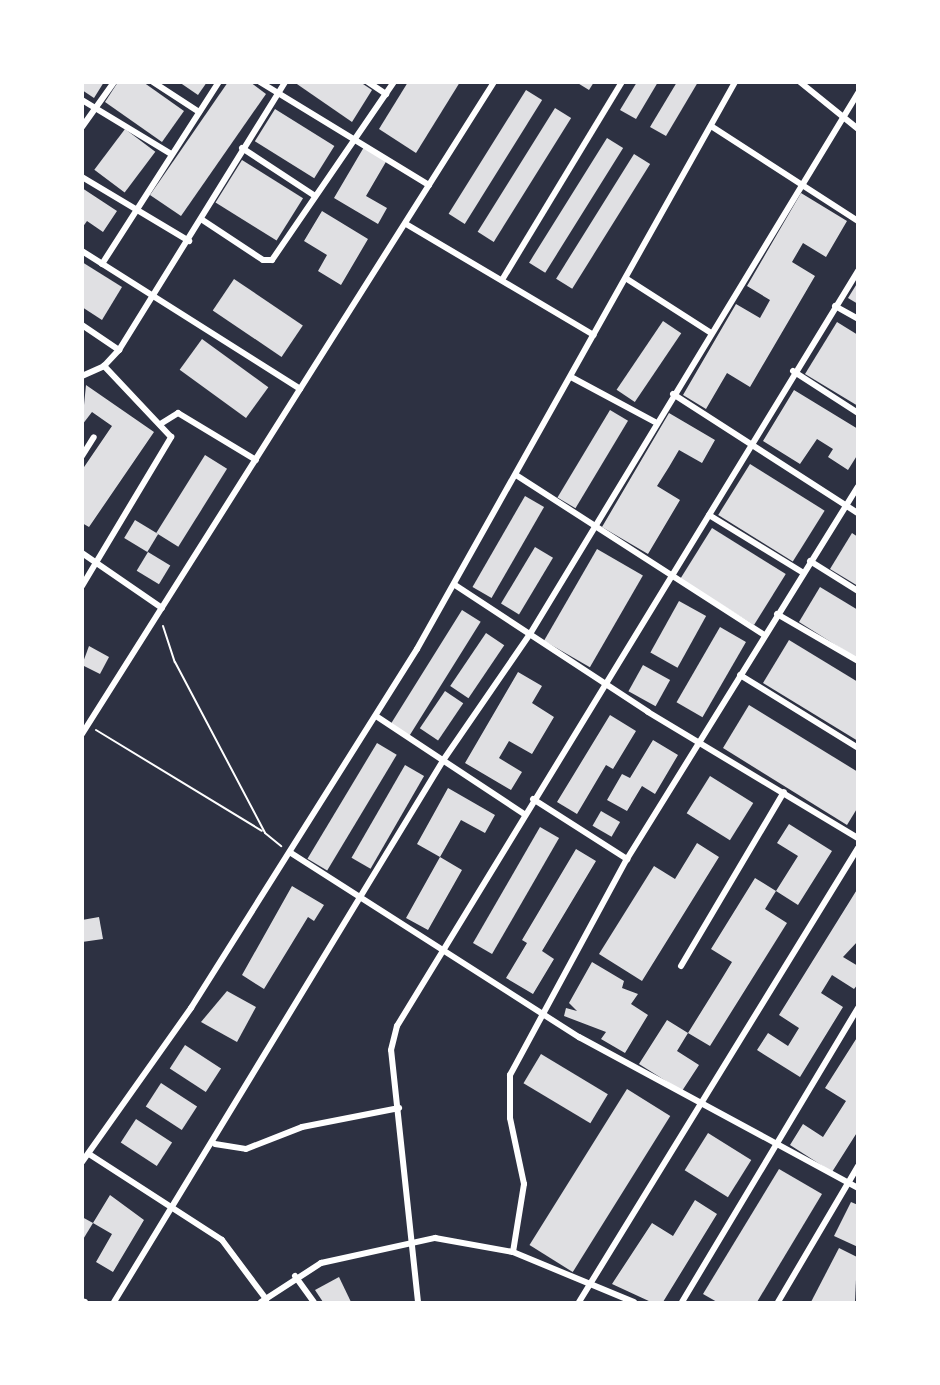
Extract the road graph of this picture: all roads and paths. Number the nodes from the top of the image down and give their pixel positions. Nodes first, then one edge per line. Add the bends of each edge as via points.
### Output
1 (114, 82) edge
2 (153, 82) edge
3 (219, 82) edge
4 (260, 82) edge
5 (285, 82) edge
6 (368, 82) edge
7 (394, 82) edge
8 (494, 82) edge
9 (622, 82) edge
10 (735, 82) edge
11 (800, 82) edge
12 (858, 93) edge
13 (278, 94) junction
14 (386, 94) junction
15 (82, 100) edge
16 (96, 108) junction
17 (199, 112) junction
18 (843, 117) junction
19 (711, 126) junction
20 (82, 127) edge
21 (858, 129) edge
22 (354, 139) junction
23 (242, 148) junction
24 (171, 154) junction
25 (82, 177) edge
26 (803, 182) junction
27 (429, 184) junction
28 (315, 196) junction
29 (135, 207) junction
30 (201, 219) junction
31 (858, 221) edge
32 (406, 224) junction
33 (189, 241) junction
34 (82, 251) edge
35 (102, 264) junction
36 (858, 271) edge
37 (627, 279) junction
38 (502, 280) junction
39 (155, 298) junction
40 (835, 306) junction
41 (858, 319) edge
42 (82, 325) edge
43 (711, 333) junction
44 (594, 335) junction
45 (119, 350) junction
46 (104, 366) junction
47 (792, 371) junction
48 (82, 376) edge
49 (571, 377) junction
50 (300, 389) junction
51 (673, 394) junction
52 (858, 412) edge
53 (656, 422) junction
54 (162, 423) junction
55 (94, 437) dead end
56 (749, 445) junction
57 (82, 456) edge
58 (256, 460) junction
59 (516, 475) junction
60 (858, 487) edge
61 (845, 506) junction
62 (858, 513) edge
63 (709, 515) junction
64 (594, 524) junction
65 (82, 553) edge
66 (810, 561) junction
67 (97, 563) junction
68 (802, 572) junction
69 (672, 573) junction
70 (455, 585) junction
71 (82, 586) edge
72 (858, 591) edge
73 (162, 608) junction
74 (777, 614) junction
75 (530, 634) junction
76 (764, 635) junction
77 (858, 661) edge
78 (741, 675) junction
79 (608, 686) junction
80 (376, 716) junction
81 (86, 724) edge
82 (82, 734) edge
83 (699, 743) junction
84 (858, 748) edge
85 (444, 759) junction
86 (784, 792) junction
87 (533, 799) junction
88 (524, 814) junction
89 (265, 833) junction
90 (858, 838) edge
91 (858, 848) edge
92 (291, 853) junction
93 (627, 859) junction
94 (360, 900) junction
95 (440, 950) junction
96 (681, 966) dead end
97 (858, 1008) edge
98 (541, 1013) junction
99 (850, 1021) junction
100 (858, 1025) edge
101 (701, 1106) junction
102 (399, 1108) junction
103 (215, 1144) junction
104 (776, 1144) junction
105 (89, 1154) junction
106 (82, 1162) edge
107 (858, 1166) edge
108 (848, 1183) junction
109 (858, 1188) edge
110 (175, 1207) junction
111 (412, 1239) junction
112 (513, 1251) junction
113 (295, 1276) junction
114 (590, 1283) junction
115 (263, 1301) edge
116 (114, 1302) edge
117 (314, 1302) edge
118 (418, 1302) edge
119 (579, 1302) edge
120 (634, 1302) edge
121 (682, 1302) edge
122 (778, 1302) edge

1 - 16 street
2 - 17 street
3 - 17 street
4 - 13 street
5 - 13 street
6 - 14 street
7 - 14 street
8 - 27 street
9 - 38 street
10 - 19 street
11 - 18 street
12 - 18 street
13 - 22 street
13 - 23 street
14 - 22 street
15 - 16 street
16 - 20 street
16 - 24 street
17 - 24 street
18 - 21 street
18 - 26 street
19 - 26 street
19 - 37 street
22 - 27 street
22 - 28 street
23 - 28 street
23 - 30 street
24 - 29 street
25 - 29 street
26 - 31 street
26 - 43 street
27 - 32 street
28 - 30 street via 272,260 263,260
29 - 33 street
29 - 35 street
30 - 33 street
32 - 38 street
32 - 50 street
33 - 39 street
34 - 35 street
35 - 39 street
36 - 40 street
37 - 43 street
37 - 44 street
38 - 44 street
39 - 45 street
39 - 50 street
40 - 41 street
40 - 47 street
42 - 45 street
43 - 51 street
44 - 49 street
45 - 46 street
46 - 48 street
46 - 54 street
47 - 52 street
47 - 56 street
49 - 53 street
49 - 59 street
50 - 58 street
51 - 53 street
51 - 56 street
53 - 64 street
54 - 58 street via 178,413
54 - 67 street via 170,441
55 - 57 street
56 - 61 street
56 - 63 street
58 - 73 street
59 - 64 street
59 - 70 street
60 - 61 street
61 - 62 street
61 - 66 street
63 - 68 street
63 - 69 street
64 - 69 street
64 - 75 street
65 - 67 street
66 - 68 street
66 - 72 street
67 - 71 street
67 - 73 street
68 - 74 street
69 - 76 street
69 - 79 street
70 - 75 street
70 - 80 street
73 - 81 street
73 - 89 path via 171,653
74 - 76 street
74 - 77 street
75 - 79 street
75 - 85 street
76 - 78 street
78 - 83 street
78 - 84 street
79 - 83 street
79 - 87 street
80 - 85 street
80 - 92 street
81 - 82 street
81 - 89 path
83 - 86 street
83 - 93 street
85 - 88 street
85 - 94 street
86 - 90 street
86 - 96 street
87 - 88 street
87 - 93 street
88 - 95 street
89 - 92 path
91 - 101 street
92 - 94 street
92 - 105 street
93 - 98 street
94 - 95 street
94 - 103 street
95 - 98 street
95 - 102 street via 393,1037
97 - 99 street
98 - 101 street
98 - 112 street via 507,1091 524,1184
99 - 100 street
99 - 104 street
101 - 104 street
101 - 114 street
102 - 103 street via 302,1127 246,1149
102 - 111 street
103 - 110 street
104 - 108 street
104 - 121 street
105 - 106 street
105 - 110 street
107 - 108 street
108 - 109 street
108 - 122 street
110 - 115 street via 234,1253
110 - 116 street
111 - 112 street via 456,1238
111 - 113 street via 363,1249
111 - 118 street
112 - 114 street
113 - 115 street
113 - 117 street
114 - 119 street
114 - 120 street

